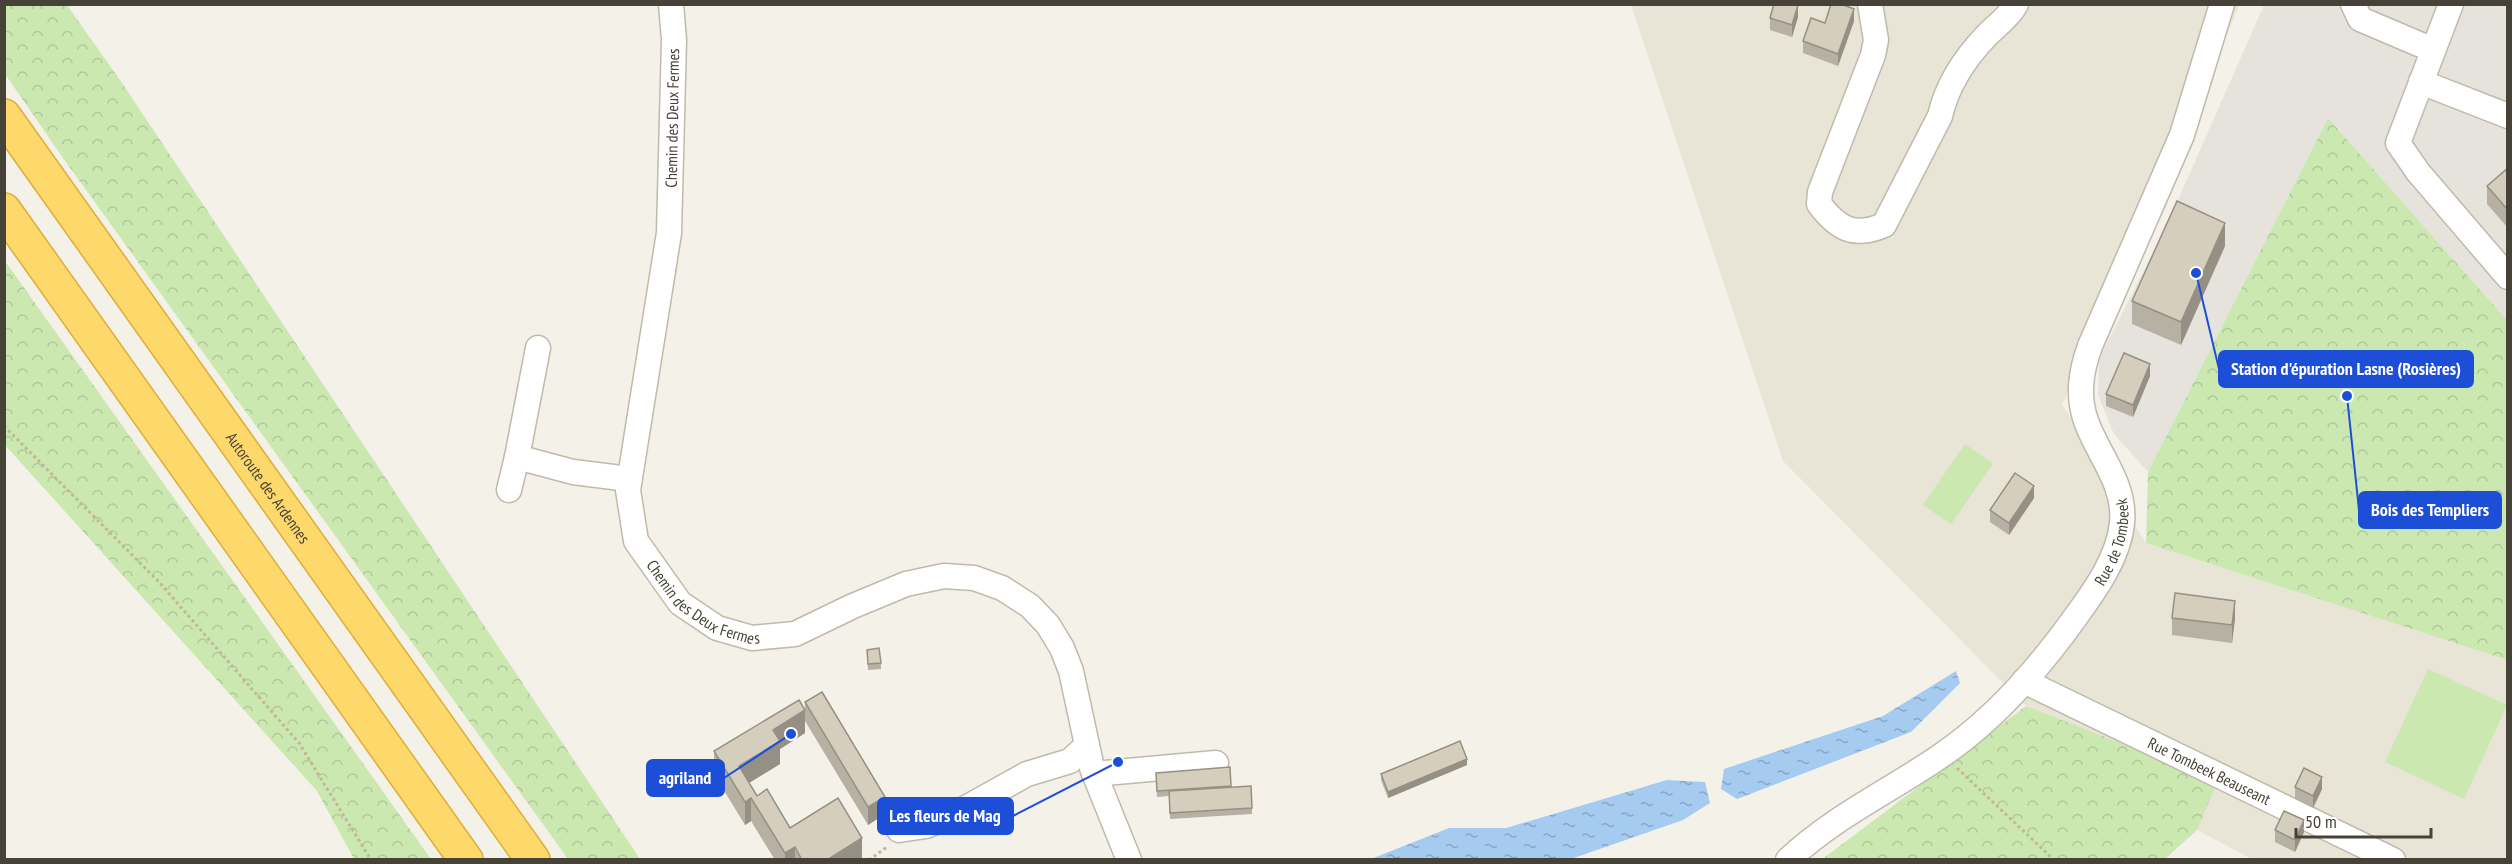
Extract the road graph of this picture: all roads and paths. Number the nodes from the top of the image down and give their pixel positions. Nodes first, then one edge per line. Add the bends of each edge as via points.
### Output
1 (671, 4) edge
2 (1870, 4) edge
3 (2016, 4) edge
4 (2222, 4) edge
5 (2353, 4) edge
6 (2451, 4) edge
7 (2433, 50) junction
8 (2421, 82) junction
9 (4, 116) edge
10 (2508, 116) edge
11 (4, 210) edge
12 (2508, 277) edge
13 (538, 348) dead end
14 (4, 426) edge
15 (517, 457) junction
16 (629, 479) junction
17 (509, 490) dead end
18 (2024, 681) junction
19 (1086, 746) junction
20 (1944, 754) junction
21 (1216, 763) dead end
22 (1094, 774) junction
23 (899, 830) dead end
24 (882, 850) dead end
25 (370, 860) edge
26 (466, 860) edge
27 (533, 860) edge
28 (868, 860) edge
29 (1129, 860) edge
30 (1788, 860) edge
31 (2054, 860) edge
32 (2393, 860) edge

1 - 16 street, Chemin des Deux Fermes via 674,40 669,233
2 - 3 street via 1876,40 1873,55 1820,192 1819,204 1828,217 1846,230 1864,232 1884,225 1967,56 2011,14
4 - 18 street, Rue de Tombeek via 2182,135 2082,371 2081,398 2086,422 2109,463 2119,492 2122,522 2114,554 2062,637
5 - 7 street via 2360,18
6 - 7 street
7 - 8 street
8 - 10 street
8 - 12 street via 2398,143
9 - 27 highway, Autoroute des Ardennes
11 - 26 highway
13 - 15 street
14 - 25 path via 159,582 299,742
15 - 16 street via 573,472
15 - 17 street
16 - 19 street, Chemin des Deux Fermes via 627,490 636,541 680,603 717,628 735,634 752,638 795,634 906,584 944,576 974,578 1002,588 1030,606 1062,648 1071,671
18 - 20 street, Rue de Tombeek
18 - 32 street, Rue Tombeek Beauseant
19 - 22 street, Chemin des Deux Fermes
19 - 23 street via 1070,761 1027,774 955,814 926,826
20 - 30 street, Rue de Tombeek via 1823,832
20 - 31 path
21 - 22 street
22 - 29 street, Chemin des Deux Fermes
24 - 28 path

